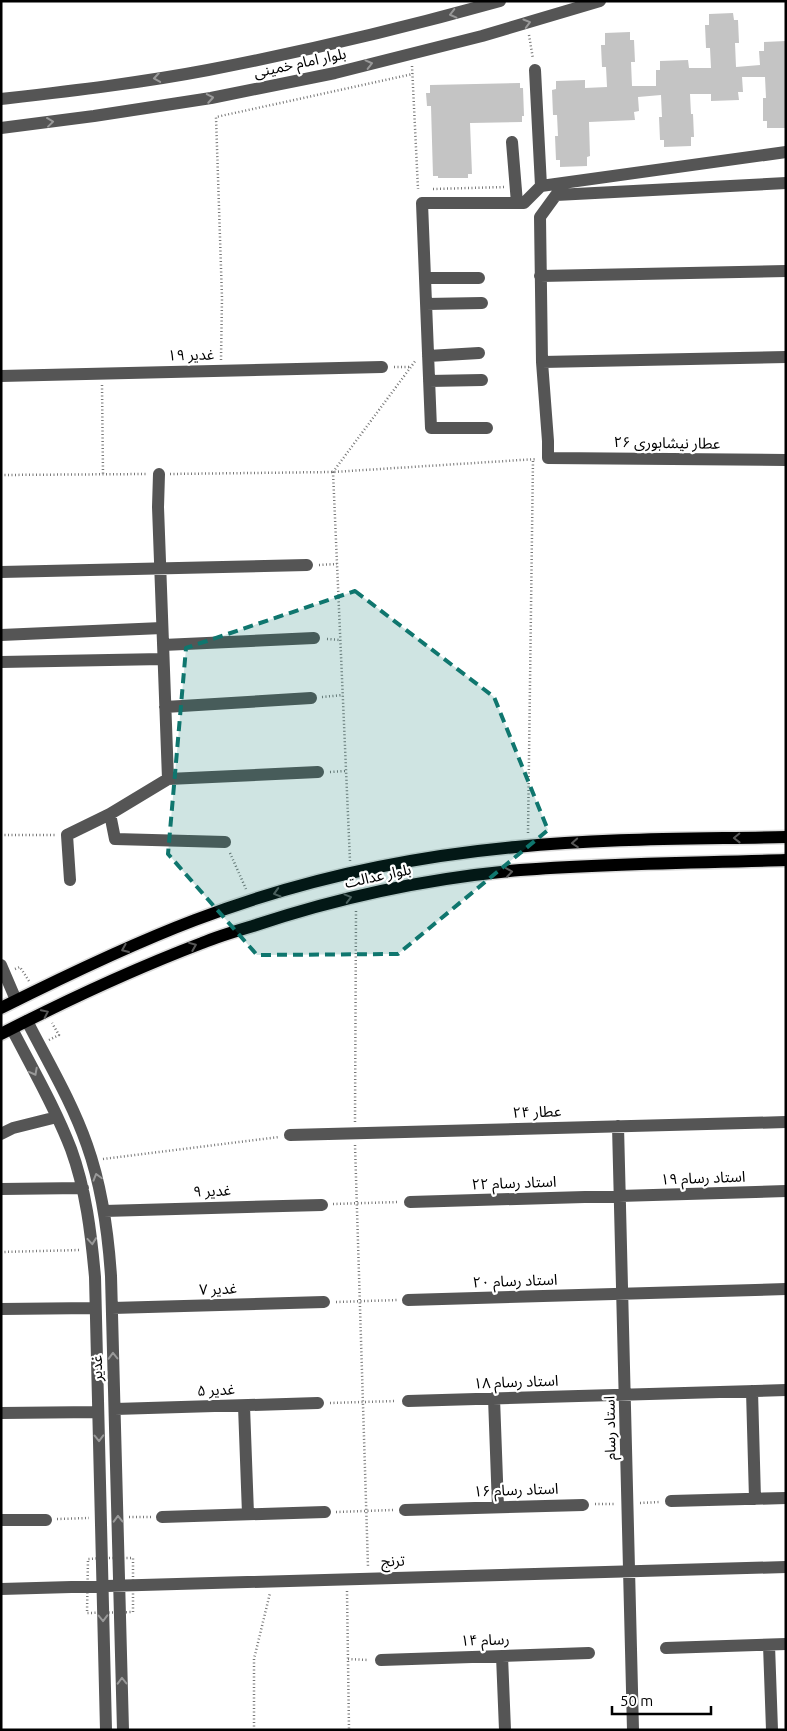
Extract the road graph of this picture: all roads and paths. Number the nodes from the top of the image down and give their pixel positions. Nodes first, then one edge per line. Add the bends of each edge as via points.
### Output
1 (500, 1) edge
2 (600, 1) edge
3 (527, 23) junction
4 (412, 54) junction
5 (535, 70) joint
6 (412, 74) junction
7 (1, 99) edge
8 (1, 128) edge
9 (512, 142) dead end
10 (786, 152) edge
11 (786, 183) edge
12 (541, 186) junction
13 (418, 189) dead end
14 (517, 203) junction
15 (786, 271) edge
16 (540, 276) junction
17 (425, 278) junction
18 (479, 278) dead end
19 (482, 303) dead end
20 (426, 304) junction
21 (479, 353) dead end
22 (428, 356) junction
23 (786, 356) edge
24 (542, 362) junction
25 (382, 367) dead end
26 (221, 371) junction
27 (102, 374) junction
28 (1, 376) edge
29 (482, 380) dead end
30 (429, 382) junction
31 (487, 428) dead end
32 (548, 458) junction
33 (532, 459) junction
34 (786, 460) edge
35 (103, 474) dead end
36 (158, 474) dead end
37 (337, 564) junction
38 (307, 565) joint
39 (160, 569) junction
40 (1, 572) edge
41 (162, 628) junction
42 (1, 635) edge
43 (314, 638) dead end
44 (163, 652) junction
45 (1, 662) edge
46 (343, 696) junction
47 (311, 698) joint
48 (165, 707) junction
49 (346, 771) junction
50 (318, 772) joint
51 (168, 778) junction
52 (110, 814) junction
53 (1, 835) edge
54 (67, 835) junction
55 (786, 836) edge
56 (225, 842) joint
57 (528, 846) junction
58 (786, 860) edge
59 (350, 873) junction
60 (70, 880) dead end
61 (356, 896) junction
62 (252, 901) junction
63 (1, 965) edge
64 (16, 1000) junction
65 (1, 1008) edge
66 (26, 1022) junction
67 (6, 1031) edge
68 (58, 1117) junction
69 (786, 1122) edge
70 (618, 1126) junction
71 (1, 1134) edge
72 (355, 1134) junction
73 (290, 1136) joint
74 (92, 1160) junction
75 (82, 1188) junction
76 (1, 1189) edge
77 (786, 1192) edge
78 (620, 1196) junction
79 (410, 1202) joint
80 (357, 1204) junction
81 (322, 1205) joint
82 (104, 1210) junction
83 (92, 1250) junction
84 (1, 1252) edge
85 (786, 1289) edge
86 (623, 1294) junction
87 (408, 1300) joint
88 (360, 1301) junction
89 (324, 1302) joint
90 (95, 1308) junction
91 (112, 1308) junction
92 (1, 1309) edge
93 (786, 1390) edge
94 (752, 1391) junction
95 (625, 1395) junction
96 (494, 1398) junction
97 (408, 1401) joint
98 (363, 1402) junction
99 (318, 1403) joint
100 (244, 1406) junction
101 (115, 1409) junction
102 (98, 1412) junction
103 (1, 1413) edge
104 (786, 1498) edge
105 (755, 1499) junction
106 (671, 1501) joint
107 (628, 1503) junction
108 (583, 1505) joint
109 (498, 1507) junction
110 (405, 1510) joint
111 (366, 1511) junction
112 (325, 1512) joint
113 (248, 1514) junction
114 (101, 1517) junction
115 (118, 1517) junction
116 (162, 1517) joint
117 (1, 1520) edge
118 (46, 1520) joint
119 (786, 1567) edge
120 (630, 1571) junction
121 (368, 1578) junction
122 (347, 1579) junction
123 (273, 1581) junction
124 (119, 1585) junction
125 (102, 1586) junction
126 (1, 1588) edge
127 (786, 1644) edge
128 (769, 1645) junction
129 (666, 1648) dead end
130 (589, 1653) dead end
131 (502, 1656) junction
132 (348, 1659) junction
133 (381, 1660) joint
134 (106, 1730) edge
135 (123, 1730) edge
136 (254, 1730) edge
137 (350, 1730) edge
138 (505, 1730) edge
139 (633, 1730) edge
140 (772, 1730) edge

1 -> 7 street, بلوار امام خمینی via 328,46 206,70
2 - 3 street, بلوار امام خمینی
4 -> 3 street, بلوار امام خمینی
3 - 5 path
4 - 6 path
8 -> 4 street, بلوار امام خمینی via 211,98
5 - 12 street
6 - 13 path
6 - 26 path via 216,117
9 - 14 street
10 - 12 street
11 - 16 street via 556,195 540,218
12 - 14 street via 524,203
14 - 17 street via 422,203
15 - 16 street
16 - 24 street
17 - 18 street
17 - 20 street
19 - 20 street
20 - 22 street
21 - 22 street
22 - 30 street
23 - 24 street
24 - 32 street
25 - 26 street, غدیر ۱۹
26 - 27 street, غدیر ۱۹
27 - 28 street, غدیر ۱۹
27 - 35 path
29 - 30 street
30 - 31 street via 431,428
32 - 33 path
32 - 34 street, عطار نیشابوری ۲۶
33 - 37 path via 333,472
33 - 57 path
36 - 39 street
37 - 38 path
37 - 46 path
38 - 39 street
39 - 40 street
39 - 41 street
41 - 42 street
41 - 44 street
43 - 44 street
44 - 45 street
44 - 48 street
46 - 47 path
46 - 49 path
47 - 48 street
48 - 51 street
49 - 50 path
49 - 59 path
50 - 51 street
51 - 52 street
52 - 54 street
52 - 56 street via 115,839
53 - 54 path
54 - 60 street
55 -> 57 main road, بلوار عدالت
56 - 62 path
57 - 59 main road, بلوار عدالت via 428,858
61 -> 58 main road, بلوار عدالت via 519,870
59 -> 62 main road, بلوار عدالت
66 -> 61 main road, بلوار عدالت via 130,972 204,942
61 - 72 path
62 -> 64 main road, بلوار عدالت via 120,950
63 - 64 street
64 - 65 main road, بلوار عدالت
64 - 66 main road
65 - 67 main road
66 - 67 main road, بلوار عدالت
66 - 74 street, غدیر via 71,1106
67 -> 68 street, غدیر
68 - 71 street
68 - 75 street, غدیر
69 - 70 street, عطار ۲۴
70 - 72 street, عطار ۲۴
70 - 78 street, استاد رسام
72 - 73 street, عطار ۲۴
72 - 80 path
73 - 74 path
82 -> 74 street, غدیر
75 - 76 street
75 -> 83 street, غدیر
77 - 78 street, استاد رسام ۱۹
78 - 79 street, استاد رسام ۲۲
78 - 86 street, استاد رسام
79 - 80 path
80 - 81 path
80 - 88 path
81 - 82 street, غدیر ۹
82 - 91 street, غدیر
83 - 84 path
83 - 90 street, غدیر
85 - 86 street, استاد رسام ۲۰
86 - 87 street, استاد رسام ۲۰
86 - 95 street, استاد رسام
87 - 88 path
88 - 89 path
88 - 98 path
89 - 91 street, غدیر ۷
90 - 92 street
90 - 102 street, غدیر
101 -> 91 street, غدیر
93 - 94 street, استاد رسام ۱۸
94 - 95 street, استاد رسام ۱۸
94 - 105 street
95 - 96 street, استاد رسام ۱۸
95 - 107 street, استاد رسام
96 - 97 street, استاد رسام ۱۸
96 - 109 street
97 - 98 path
98 - 99 path
98 - 111 path
99 - 100 street, غدیر ۵
100 - 101 street, غدیر ۵
100 - 113 street
101 - 115 street, غدیر
102 - 103 street
102 -> 114 street, غدیر
104 - 105 street
105 - 106 street
106 - 107 path
107 - 108 path
107 - 120 street, استاد رسام
108 - 109 street, استاد رسام ۱۶
109 - 110 street, استاد رسام ۱۶
110 - 111 path
111 - 112 path
111 - 121 path
112 - 113 street
113 - 116 street
114 - 118 path
114 - 125 street, غدیر
115 - 116 path
124 -> 115 street, غدیر
117 - 118 street
119 - 120 street, ترنج
120 - 121 street, ترنج
120 - 139 street, استاد رسام
121 - 122 street, ترنج
122 - 123 street, ترنج
122 - 132 path
123 - 124 street, ترنج
123 - 136 path via 254,1660
124 - 125 street, ترنج
135 -> 124 street, غدیر
125 - 126 street, ترنج
125 -> 134 street, غدیر
127 - 128 street
128 - 129 street
128 - 140 street
130 - 131 street, رسام ۱۴
131 - 133 street, رسام ۱۴
131 - 138 street
132 - 133 path
132 - 137 path

